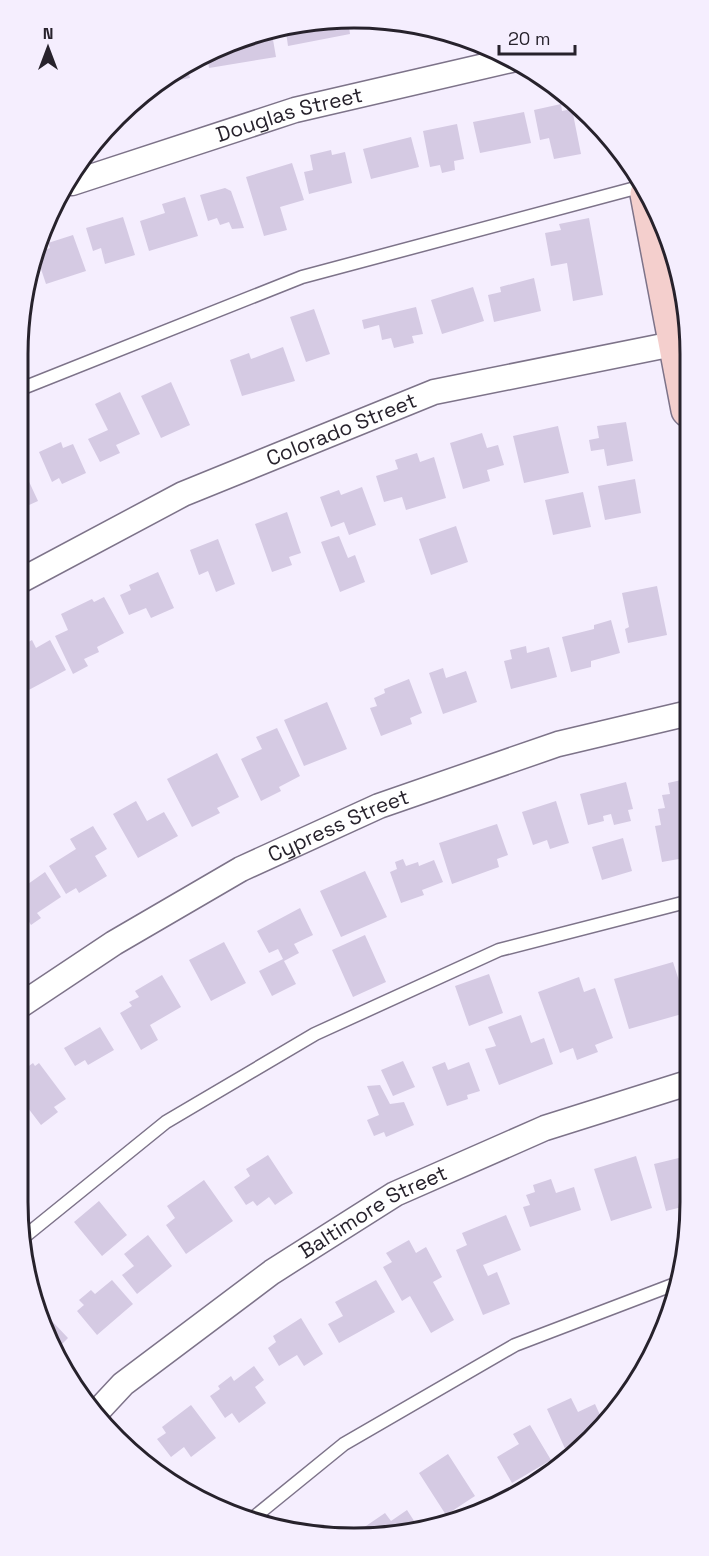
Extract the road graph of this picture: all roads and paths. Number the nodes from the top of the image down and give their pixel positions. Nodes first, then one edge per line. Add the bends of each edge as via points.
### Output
1 (500, 63) edge
2 (78, 181) edge
3 (635, 188) edge
4 (655, 228) edge
5 (680, 332) edge
6 (680, 341) edge
7 (28, 386) edge
8 (28, 577) edge
9 (680, 715) edge
10 (680, 904) edge
11 (28, 1000) edge
12 (680, 1085) edge
13 (30, 1232) edge
14 (669, 1286) edge
15 (102, 1407) edge
16 (259, 1513) edge

1 - 2 street, Douglas Street via 295,110
3 - 7 lane via 302,277
4 - 5 street
6 - 8 street, Colorado Street via 434,392 183,494
9 - 11 street, Cypress Street via 558,744 378,806 241,868 114,943
10 - 13 lane via 499,950 315,1034 166,1122
12 - 15 street, Baltimore Street via 545,1128 395,1194 272,1272 123,1384
14 - 16 lane via 515,1345 344,1444

